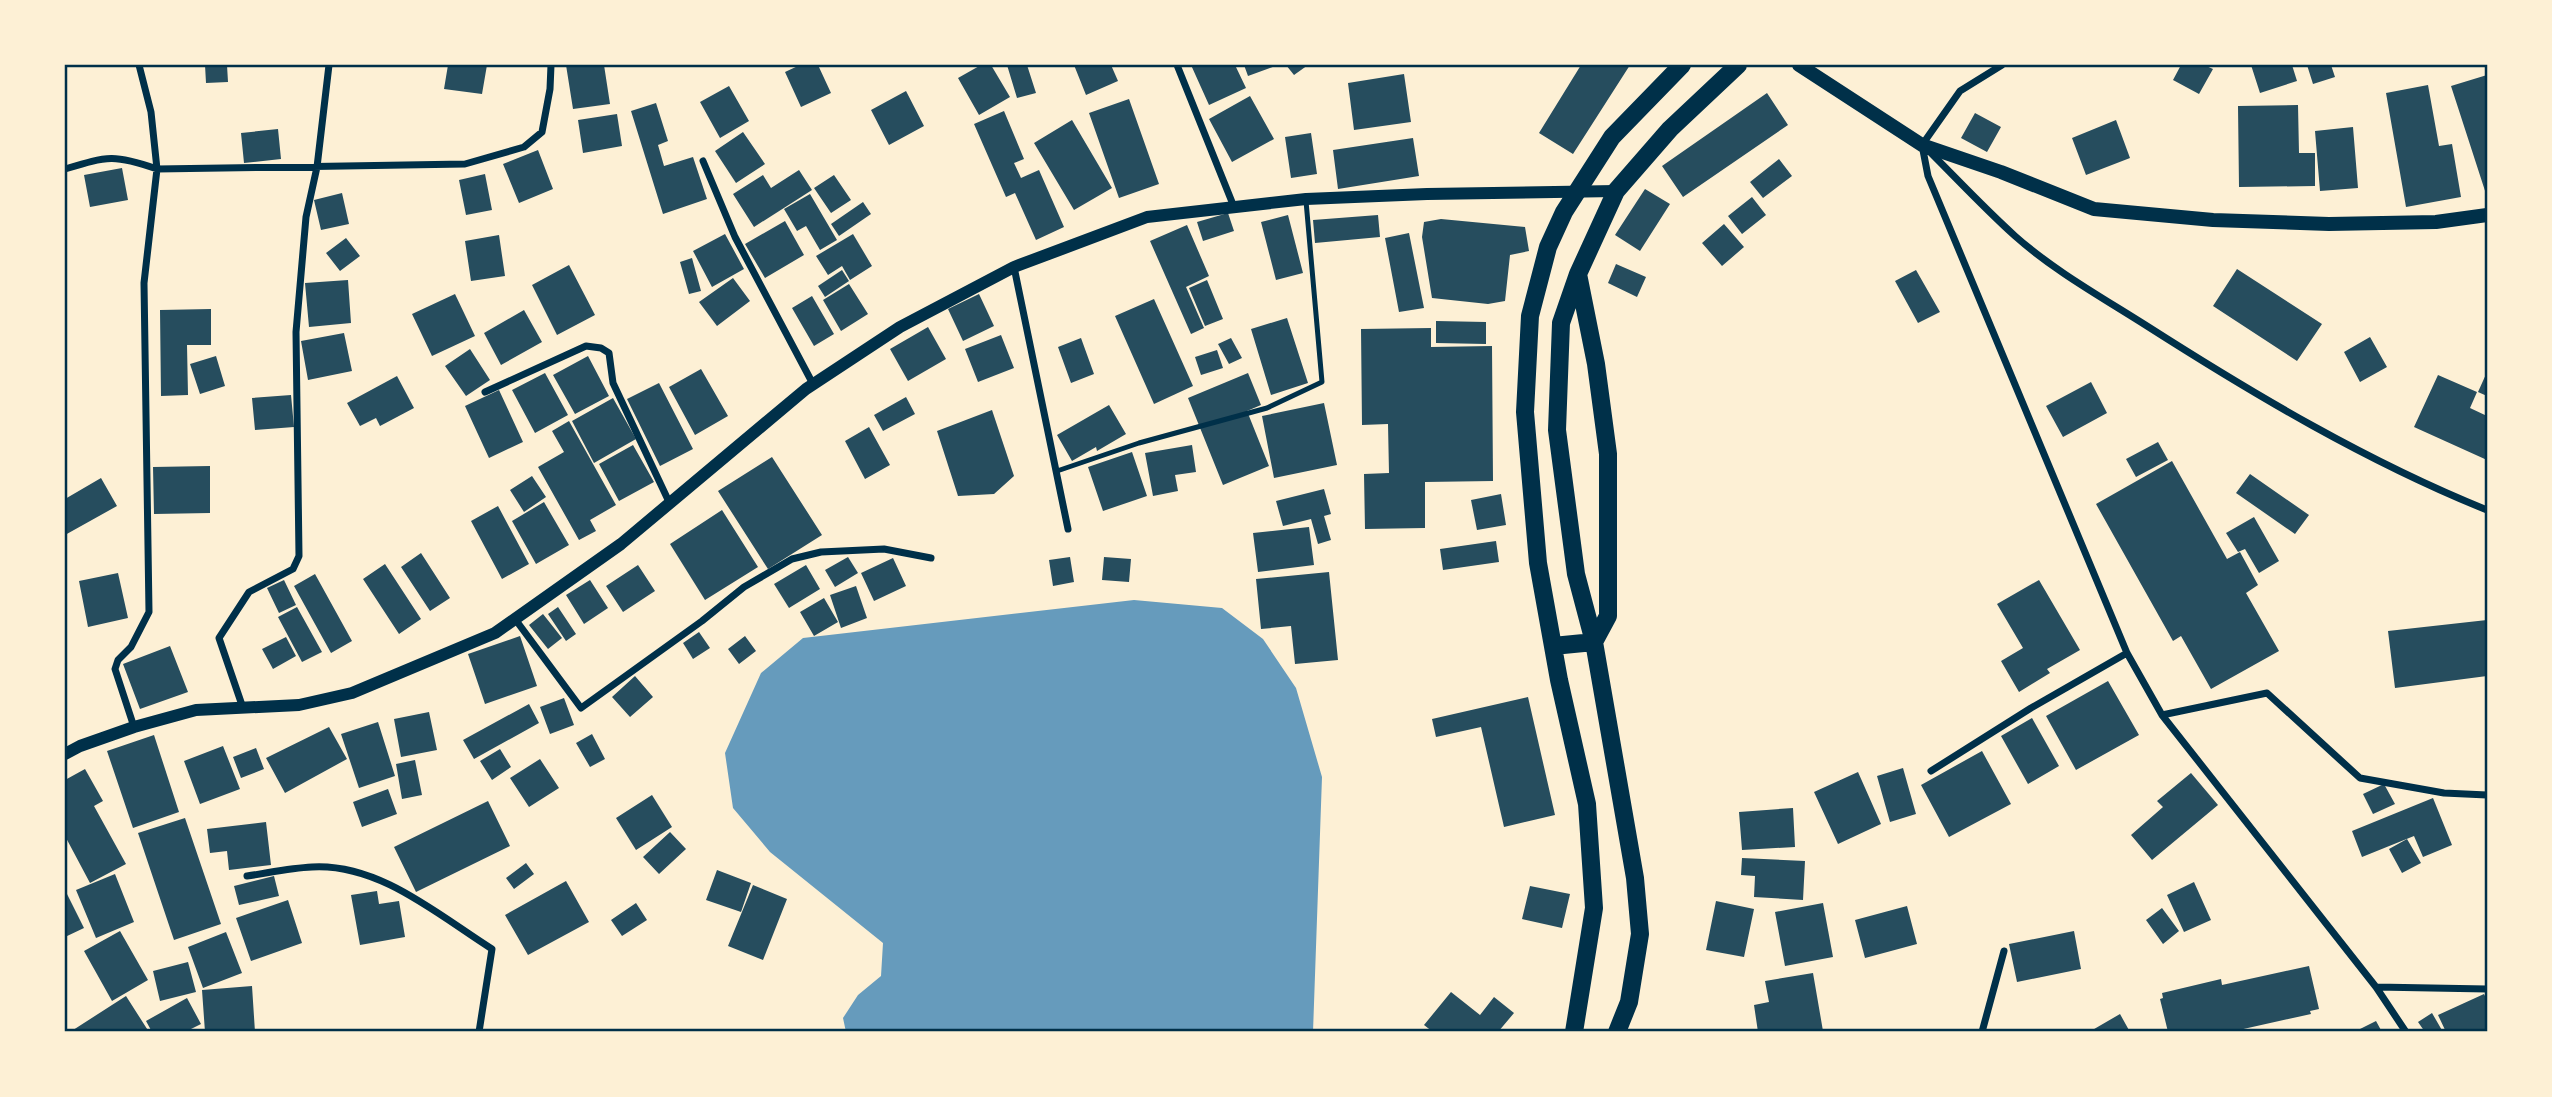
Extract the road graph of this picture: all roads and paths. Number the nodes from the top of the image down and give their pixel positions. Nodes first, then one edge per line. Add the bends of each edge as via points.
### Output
1 (139, 65) edge
2 (329, 65) edge
3 (551, 65) edge
4 (1177, 65) edge
5 (1682, 65) edge
6 (1738, 65) edge
7 (1799, 65) edge
8 (2002, 65) edge
9 (1922, 145) junction
10 (703, 162) dead end
11 (317, 167) junction
12 (65, 169) edge
13 (157, 169) junction
14 (1579, 190) junction
15 (1616, 191) junction
16 (1306, 199) junction
17 (1234, 207) junction
18 (2487, 215) edge
19 (1014, 267) junction
20 (1578, 274) junction
21 (813, 384) junction
22 (485, 392) dead end
23 (1057, 471) junction
24 (670, 503) junction
25 (2487, 510) edge
26 (1068, 529) dead end
27 (931, 558) dead end
28 (516, 619) junction
29 (1594, 642) junction
30 (1553, 646) junction
31 (2127, 653) junction
32 (243, 708) junction
33 (2162, 715) junction
34 (134, 727) junction
35 (65, 754) edge
36 (1931, 771) dead end
37 (2487, 795) edge
38 (247, 876) dead end
39 (2004, 951) dead end
40 (2376, 987) junction
41 (2487, 989) edge
42 (479, 1032) edge
43 (1574, 1032) edge
44 (1617, 1032) edge
45 (1982, 1032) edge
46 (2406, 1032) edge

1 - 13 street via 151,112
2 - 11 street
3 - 11 street via 542,132 524,147 465,164
4 - 17 street
5 - 14 main road via 1612,137
6 - 15 main road via 1670,130
7 - 9 main road
8 - 9 street via 1960,91
9 - 18 main road via 2094,209 2329,224 2435,222
9 - 25 street via 2016,237 2196,358 2427,486
9 - 31 street via 1928,176
10 - 21 street via 735,237
11 - 13 street
11 - 32 street via 306,217 296,332 299,556 293,569 249,592 219,638
12 - 13 street via 101,158 126,158
13 - 34 street via 144,283 149,612 114,668
14 - 15 street
14 - 16 street
14 - 30 main road via 1548,247 1530,316 1525,412 1538,564
15 - 20 main road
16 - 17 street
16 - 23 lane via 1322,382 1267,408
17 - 19 street via 1147,217
19 - 21 street via 900,327
19 - 23 street
20 - 29 main road via 1608,453 1608,616
20 - 29 main road via 1561,323 1557,430 1576,573
21 - 24 street
22 - 24 street via 586,346 601,348 609,353 613,383
23 - 26 street
24 - 28 street
27 - 28 street via 884,549 821,552 792,559 744,587 581,708
28 - 32 street via 495,633 352,693 299,705
29 - 30 main road
29 - 44 main road via 1635,878 1640,934 1629,1002
30 - 43 main road via 1587,804 1594,908
31 - 33 street
31 - 36 street
32 - 34 street via 196,709
33 - 37 street via 2267,693 2360,778 2444,793
33 - 40 street
34 - 35 street
38 - 42 street via 314,867 384,880 492,950
39 - 45 street
40 - 41 street
40 - 46 street

